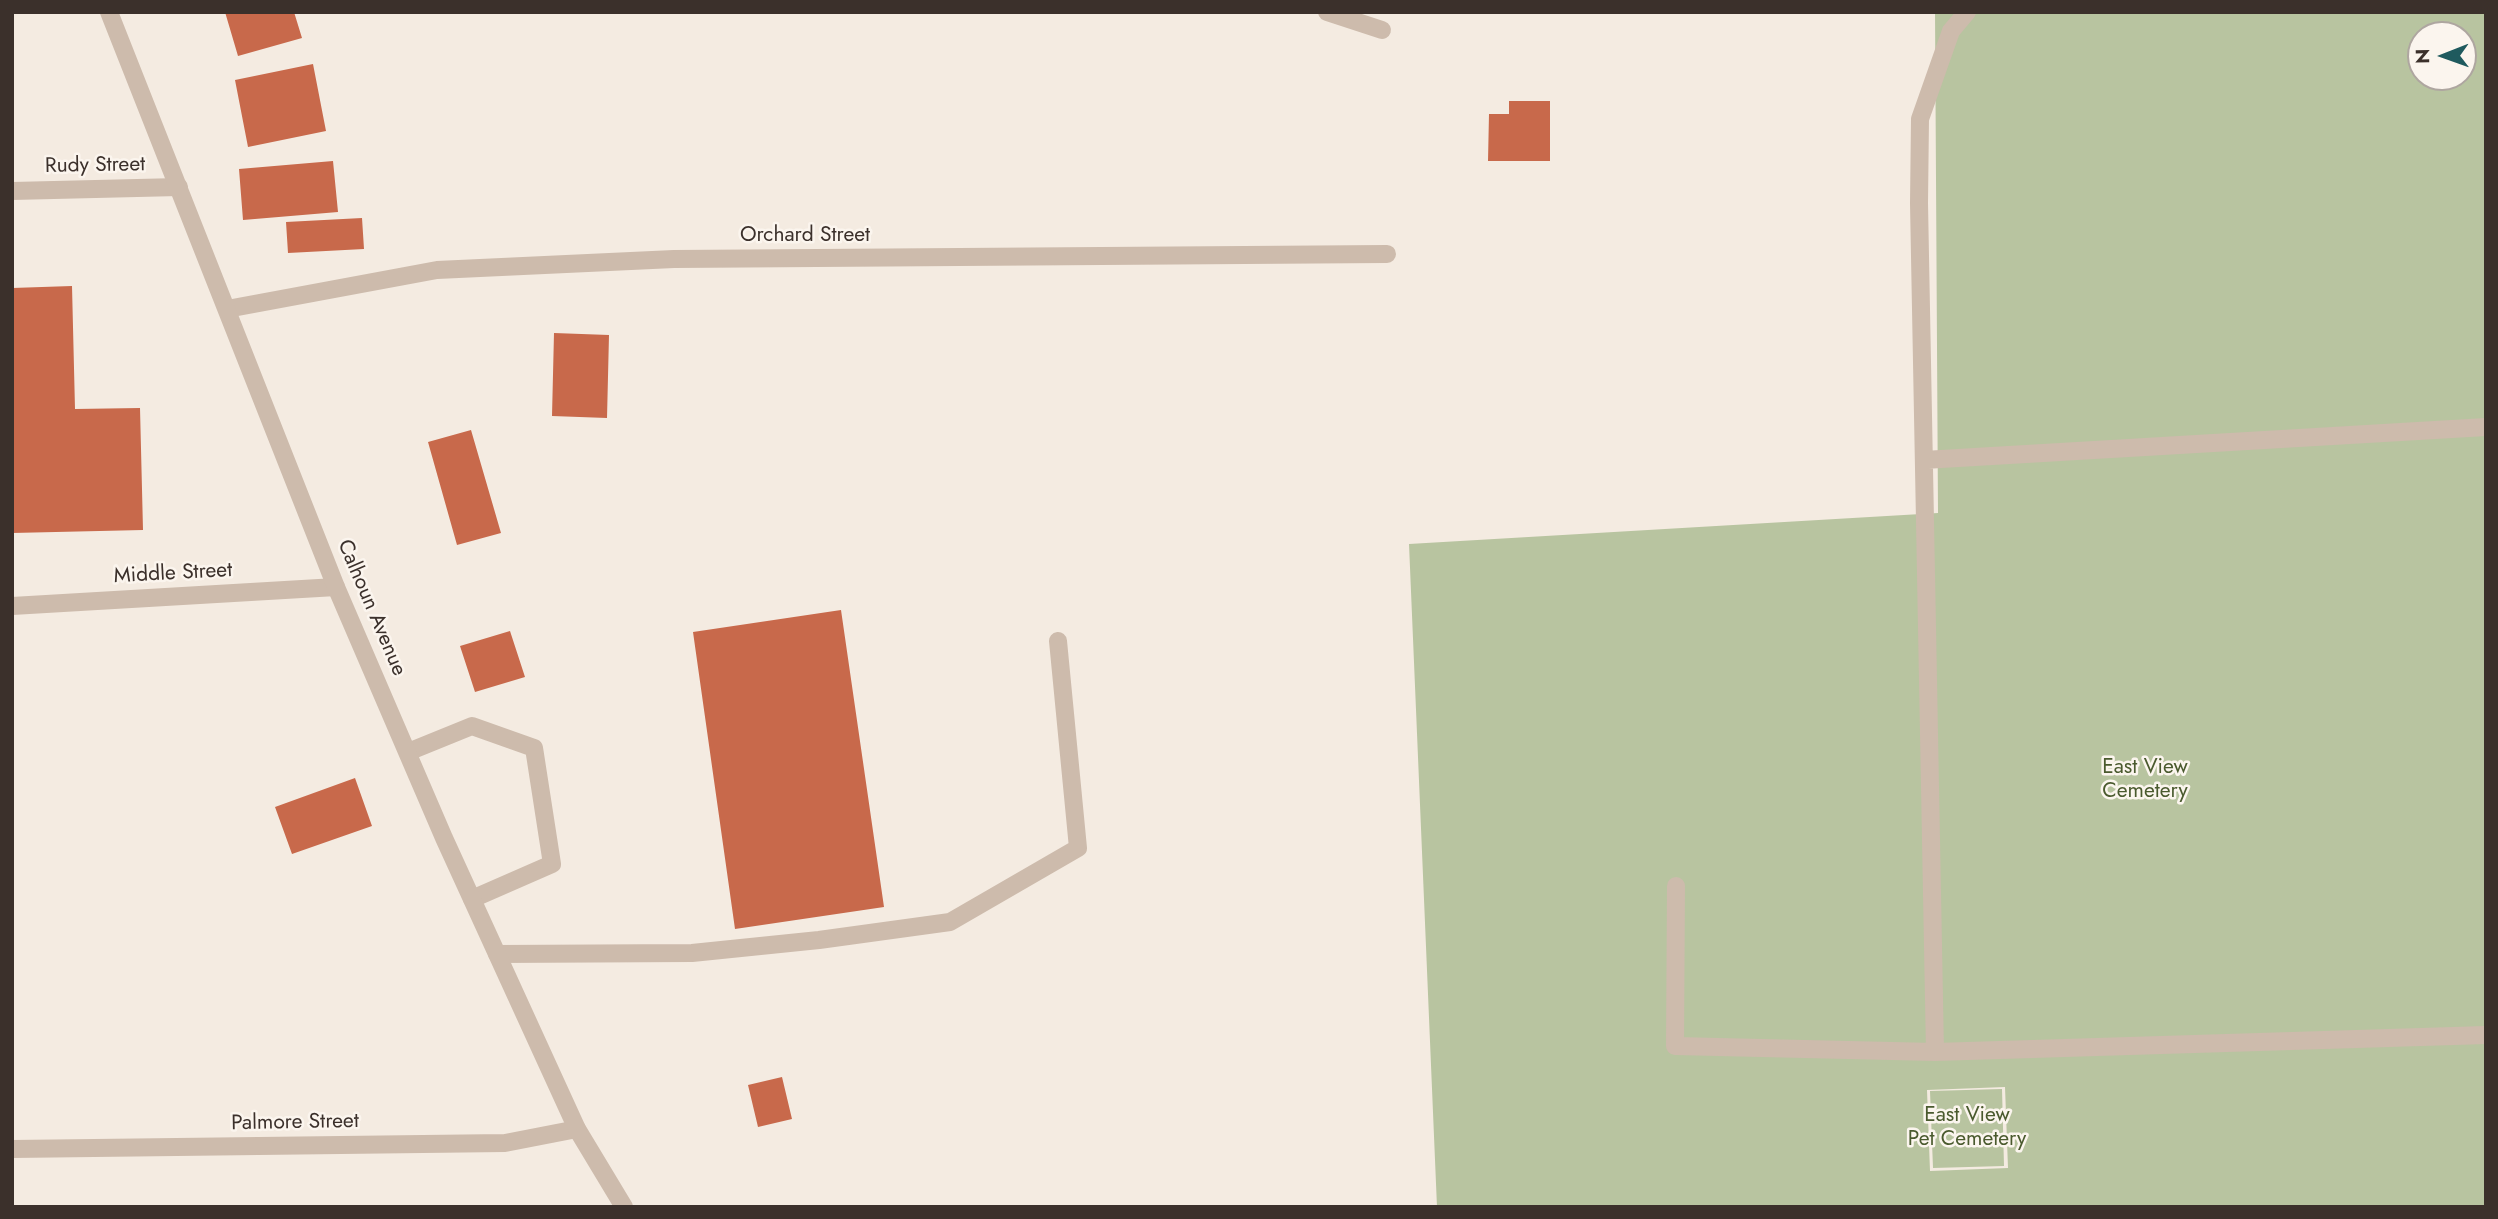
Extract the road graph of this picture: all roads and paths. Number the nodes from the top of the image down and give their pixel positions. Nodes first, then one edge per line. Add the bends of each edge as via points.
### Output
1 (109, 12) edge
2 (1327, 12) edge
3 (1967, 12) edge
4 (1382, 30) dead end
5 (179, 187) junction
6 (12, 191) edge
7 (1387, 254) dead end
8 (227, 309) junction
9 (2486, 427) edge
10 (1924, 460) junction
11 (336, 587) junction
12 (12, 606) edge
13 (1058, 640) dead end
14 (408, 752) junction
15 (1676, 886) dead end
16 (472, 899) junction
17 (497, 954) junction
18 (2486, 1035) edge
19 (1935, 1052) junction
20 (577, 1129) junction
21 (12, 1149) edge
22 (624, 1207) edge

1 - 5 street, Calhoun Avenue
2 - 4 street
3 - 10 street via 1951,31 1920,119
5 - 6 street, Rudy Street
5 - 8 street, Calhoun Avenue
7 - 8 street, Orchard Street via 674,259 479,268 437,270
8 - 11 street, Calhoun Avenue
9 - 10 street
10 - 19 street
11 - 12 street, Middle Street
11 - 14 street, Calhoun Avenue
13 - 17 street via 1078,848 950,922 692,953
14 - 16 street, Calhoun Avenue
14 - 16 street via 472,726 534,748 552,864
15 - 19 street via 1675,1046
16 - 17 street, Calhoun Avenue
17 - 20 street, Calhoun Avenue
18 - 19 street
20 - 21 street, Palmore Street via 505,1143
20 - 22 street, Calhoun Avenue

